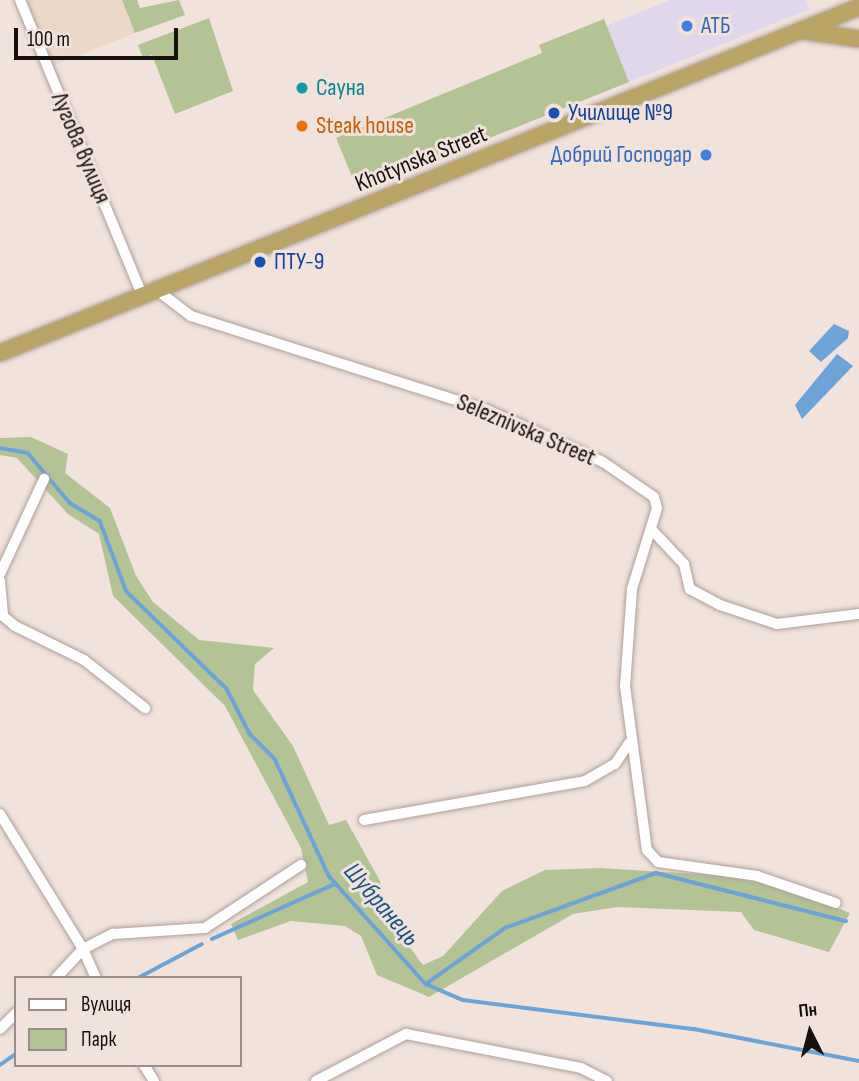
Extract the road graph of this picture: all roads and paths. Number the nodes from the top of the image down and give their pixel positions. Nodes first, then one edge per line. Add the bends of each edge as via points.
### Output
1 (20, 0) edge
2 (859, 7) edge
3 (801, 30) junction
4 (859, 39) edge
5 (150, 293) junction
6 (0, 353) edge
7 (44, 478) dead end
8 (652, 530) junction
9 (0, 574) edge
10 (0, 581) edge
11 (859, 614) edge
12 (145, 708) dead end
13 (629, 743) junction
14 (0, 814) edge
15 (364, 820) dead end
16 (301, 865) dead end
17 (836, 903) dead end
18 (83, 949) junction
19 (58, 976) edge
20 (95, 976) edge
21 (14, 1015) edge
22 (0, 1029) edge
23 (316, 1081) edge
24 (607, 1081) edge

1 - 5 street, Лугова вулиця
2 - 3 highway, Khotynska Street
3 - 4 highway
3 - 5 highway, Khotynska Street
5 - 6 highway, Khotynska Street
5 - 8 street, Seleznivska Street via 191,316 485,409 603,463 654,497
7 - 9 street
8 - 11 street via 684,564 690,589 720,605 777,624
8 - 13 street, Seleznivska Street via 627,622
10 - 12 street via 9,621 45,646 84,660
13 - 15 street via 615,764 578,783
13 - 17 street, Seleznivska Street via 640,832 658,862 757,876
14 - 18 street
16 - 18 street via 205,928 113,934
18 - 19 street
18 - 20 street
21 - 22 street
23 - 24 street via 406,1034 581,1068

